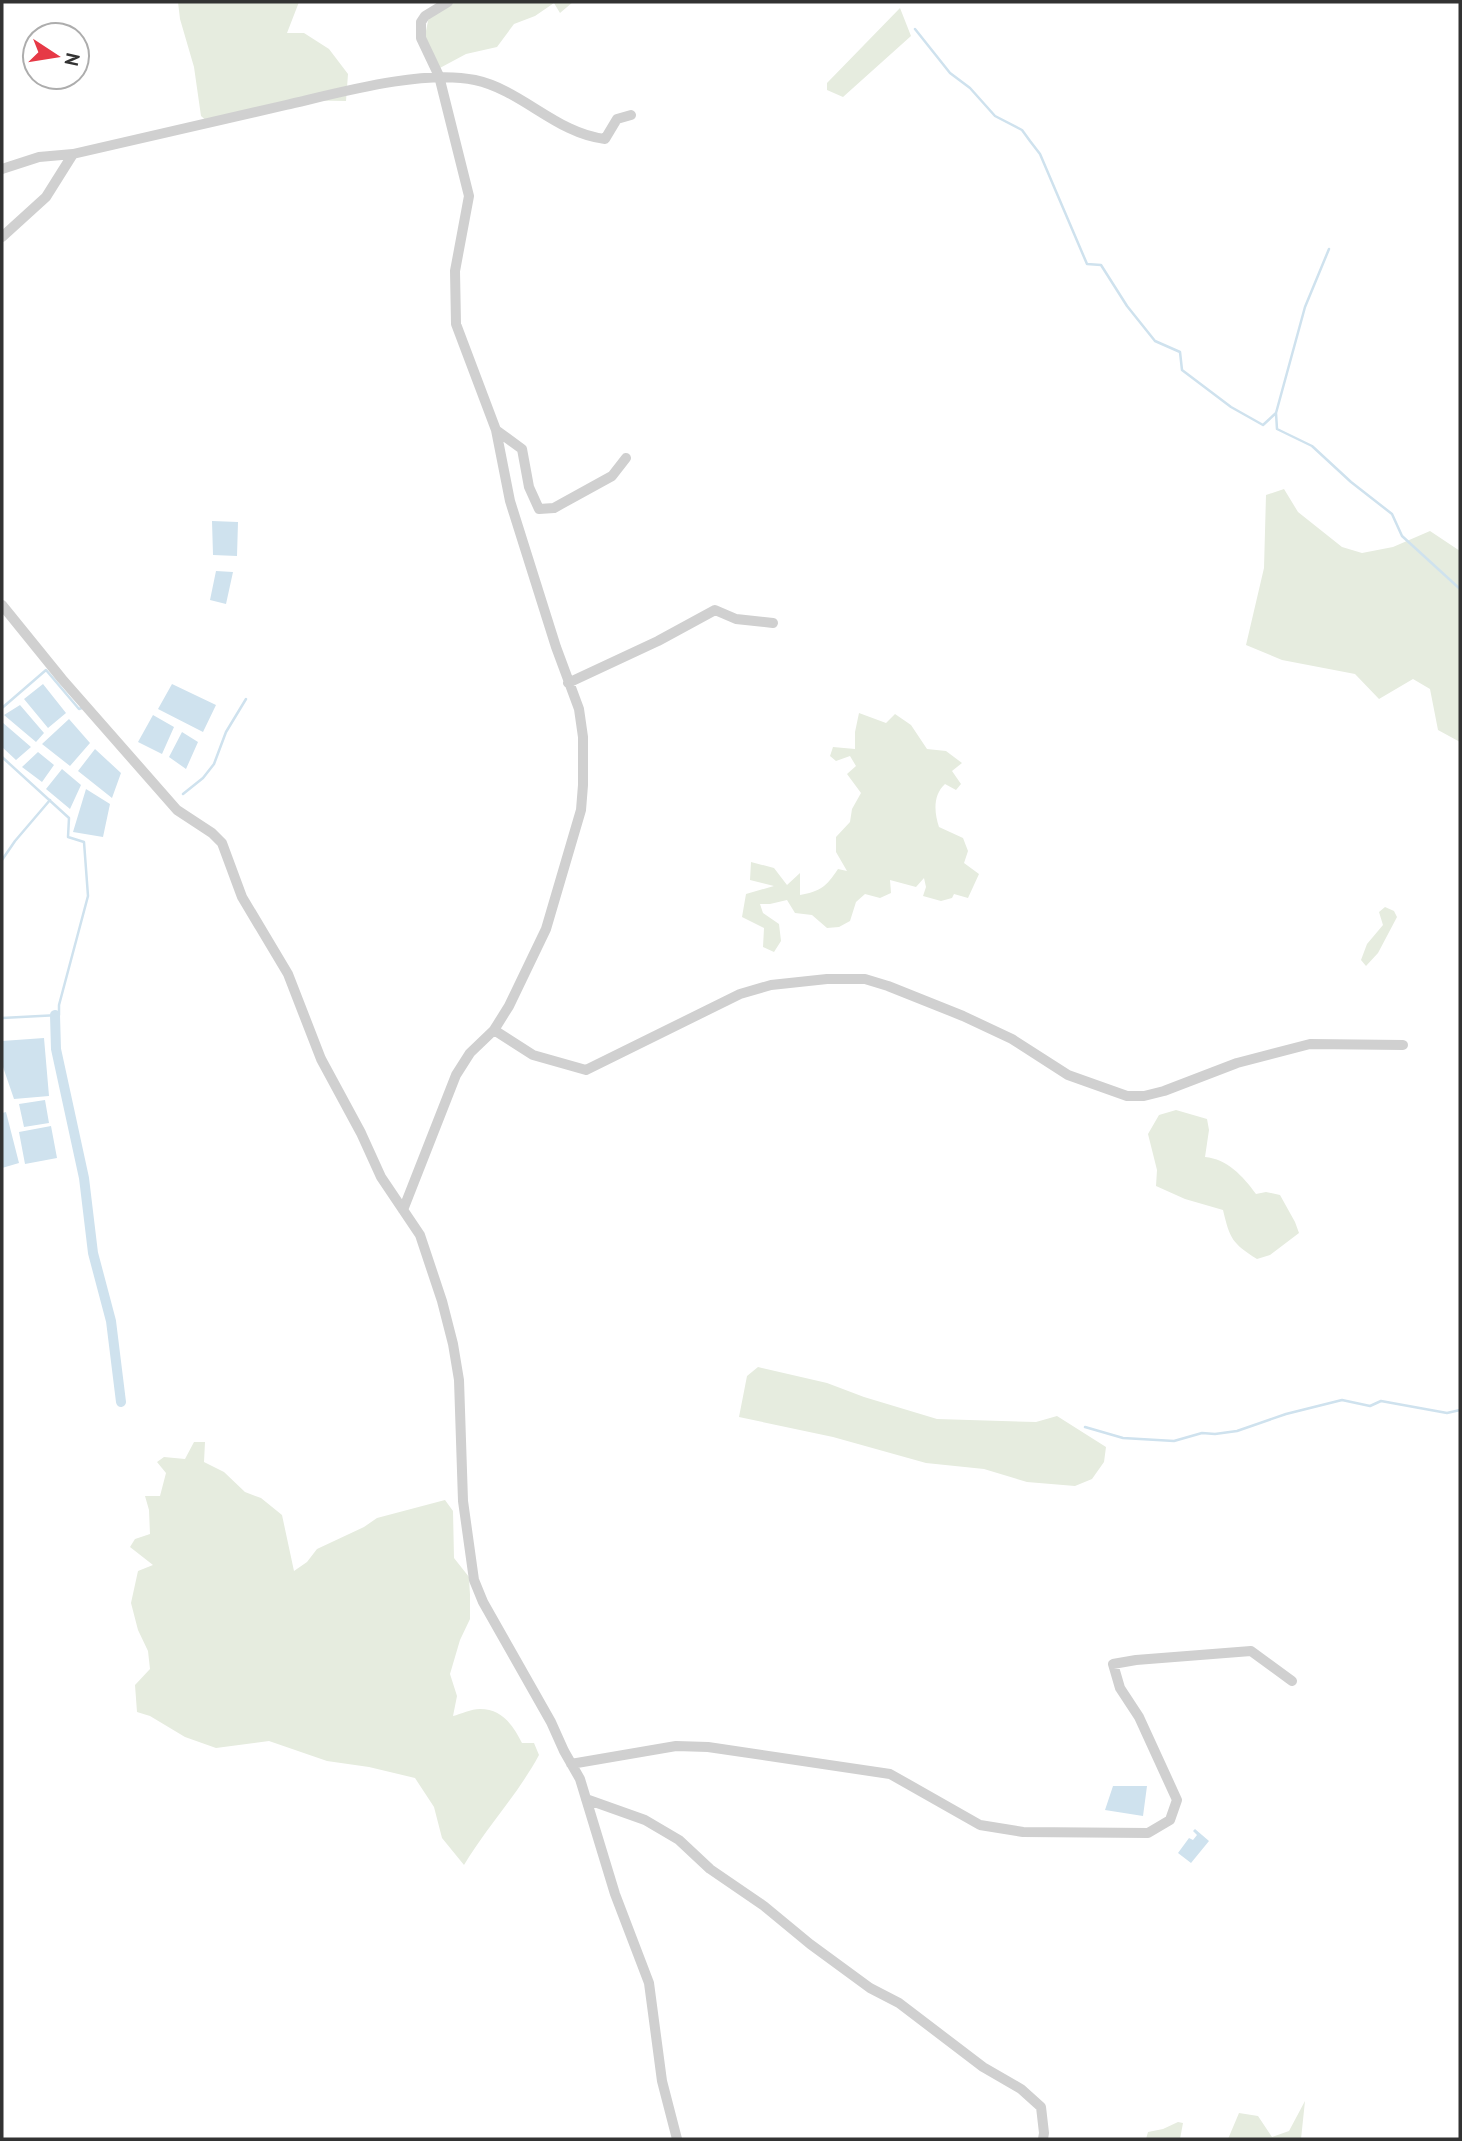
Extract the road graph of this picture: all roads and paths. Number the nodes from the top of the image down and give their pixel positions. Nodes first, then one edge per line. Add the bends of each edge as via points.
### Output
1 (448, 2) edge
2 (432, 7) edge
3 (439, 76) junction
4 (631, 115) dead end
5 (73, 154) junction
6 (2, 169) edge
7 (2, 237) edge
8 (496, 430) junction
9 (626, 458) dead end
10 (2, 606) edge
11 (773, 623) dead end
12 (568, 683) junction
13 (494, 1030) junction
14 (1403, 1045) dead end
15 (403, 1210) junction
16 (1292, 1681) dead end
17 (571, 1764) junction
18 (586, 1799) junction
19 (677, 2139) edge
20 (1043, 2139) edge

1 - 2 street
2 - 3 street via 421,22 421,38
3 - 4 street via 476,80 597,138 605,139 617,120
3 - 5 street via 351,90
3 - 8 street via 469,196 455,271 456,324
5 - 6 street via 39,157
5 - 7 street via 46,197
8 - 9 street via 522,449 529,487 539,509 554,508 612,476
8 - 12 street via 510,501
10 - 15 street via 177,810 222,843 243,897 288,974 321,1059 381,1177
11 - 12 street via 736,619 715,610
12 - 13 street via 579,709 583,737 581,810 546,929
13 - 14 street via 533,1055 586,1070 740,994 803,981 865,979 963,1016 1013,1040 1068,1075 1127,1096 1164,1091 1237,1063 1310,1044
13 - 15 street via 456,1075
15 - 17 street via 420,1235 453,1344 459,1380 463,1501 474,1580
16 - 17 street via 1251,1651 1113,1664 1120,1688 1139,1717 1177,1800 1170,1820 1148,1833 1023,1832 980,1825 890,1774 708,1746 666,1747
17 - 18 street
18 - 19 street via 649,1983 663,2081
18 - 20 street via 645,1820 679,1840 728,1883 870,1988 899,2003 1021,2089 1041,2107

